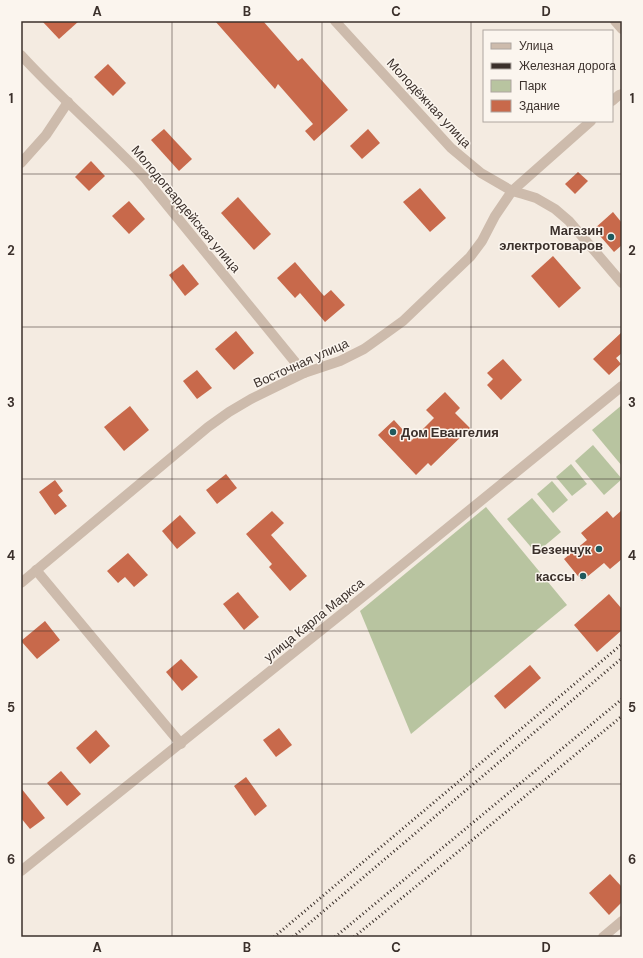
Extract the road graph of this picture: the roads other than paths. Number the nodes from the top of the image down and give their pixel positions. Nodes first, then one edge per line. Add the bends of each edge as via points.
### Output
1 (335, 21) edge
2 (615, 21) edge
3 (622, 29) edge
4 (21, 55) edge
5 (622, 94) edge
6 (613, 101) edge
7 (68, 102) junction
8 (590, 122) edge
9 (21, 163) edge
10 (512, 191) junction
11 (622, 283) edge
12 (304, 373) junction
13 (622, 386) edge
14 (36, 570) junction
15 (21, 583) edge
16 (181, 744) junction
17 (21, 871) edge
18 (622, 920) edge
19 (603, 937) edge

1 - 10 street, Молодёжная улица via 451,148 481,173
2 - 3 street
4 - 7 street, Молодогвардейская улица
5 - 6 street
7 - 9 street via 46,135
7 - 12 street, Молодогвардейская улица via 145,178
8 - 10 street
10 - 11 street, Молодёжная улица via 536,198 555,209 569,221
10 - 12 street, Восточная улица via 470,257 403,321 364,349 340,361
12 - 14 street, Восточная улица via 251,399 208,427
13 - 16 street, улица Карла Маркса
14 - 15 street, Восточная улица
14 - 16 street
16 - 17 street, улица Карла Маркса
18 - 19 street

